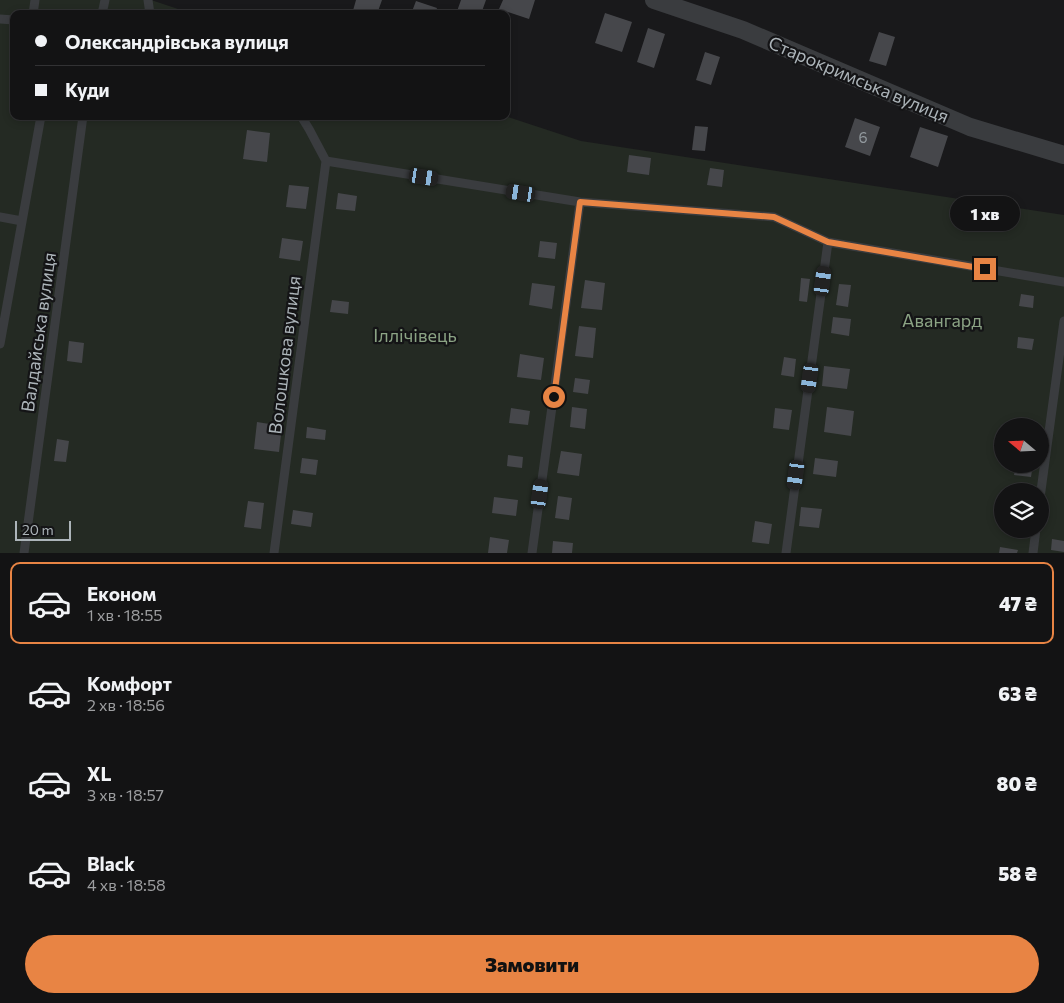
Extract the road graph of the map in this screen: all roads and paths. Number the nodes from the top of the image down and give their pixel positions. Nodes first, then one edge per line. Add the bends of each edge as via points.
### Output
1 (654, 0) edge
2 (40, 120) edge
3 (82, 120) edge
4 (303, 120) edge
5 (1064, 155) edge
6 (326, 161) junction
7 (580, 202) junction
8 (0, 217) edge
9 (22, 221) junction
10 (828, 242) junction
11 (1064, 282) edge
12 (1064, 322) edge
13 (0, 344) edge
14 (1042, 483) edge
15 (1035, 538) edge
16 (24, 553) edge
17 (274, 553) edge
18 (532, 553) edge
19 (786, 553) edge
20 (1033, 553) edge

1 - 5 street, Старокримська вулиця via 743,30 970,127
2 - 9 lane
3 - 16 lane, Валдайська вулиця
4 - 6 lane
6 - 7 lane
6 - 17 lane, Волошкова вулиця
7 - 10 lane via 774,217
7 - 18 lane
8 - 9 lane
9 - 13 lane
10 - 11 lane
10 - 19 lane
12 - 14 lane
15 - 20 lane

